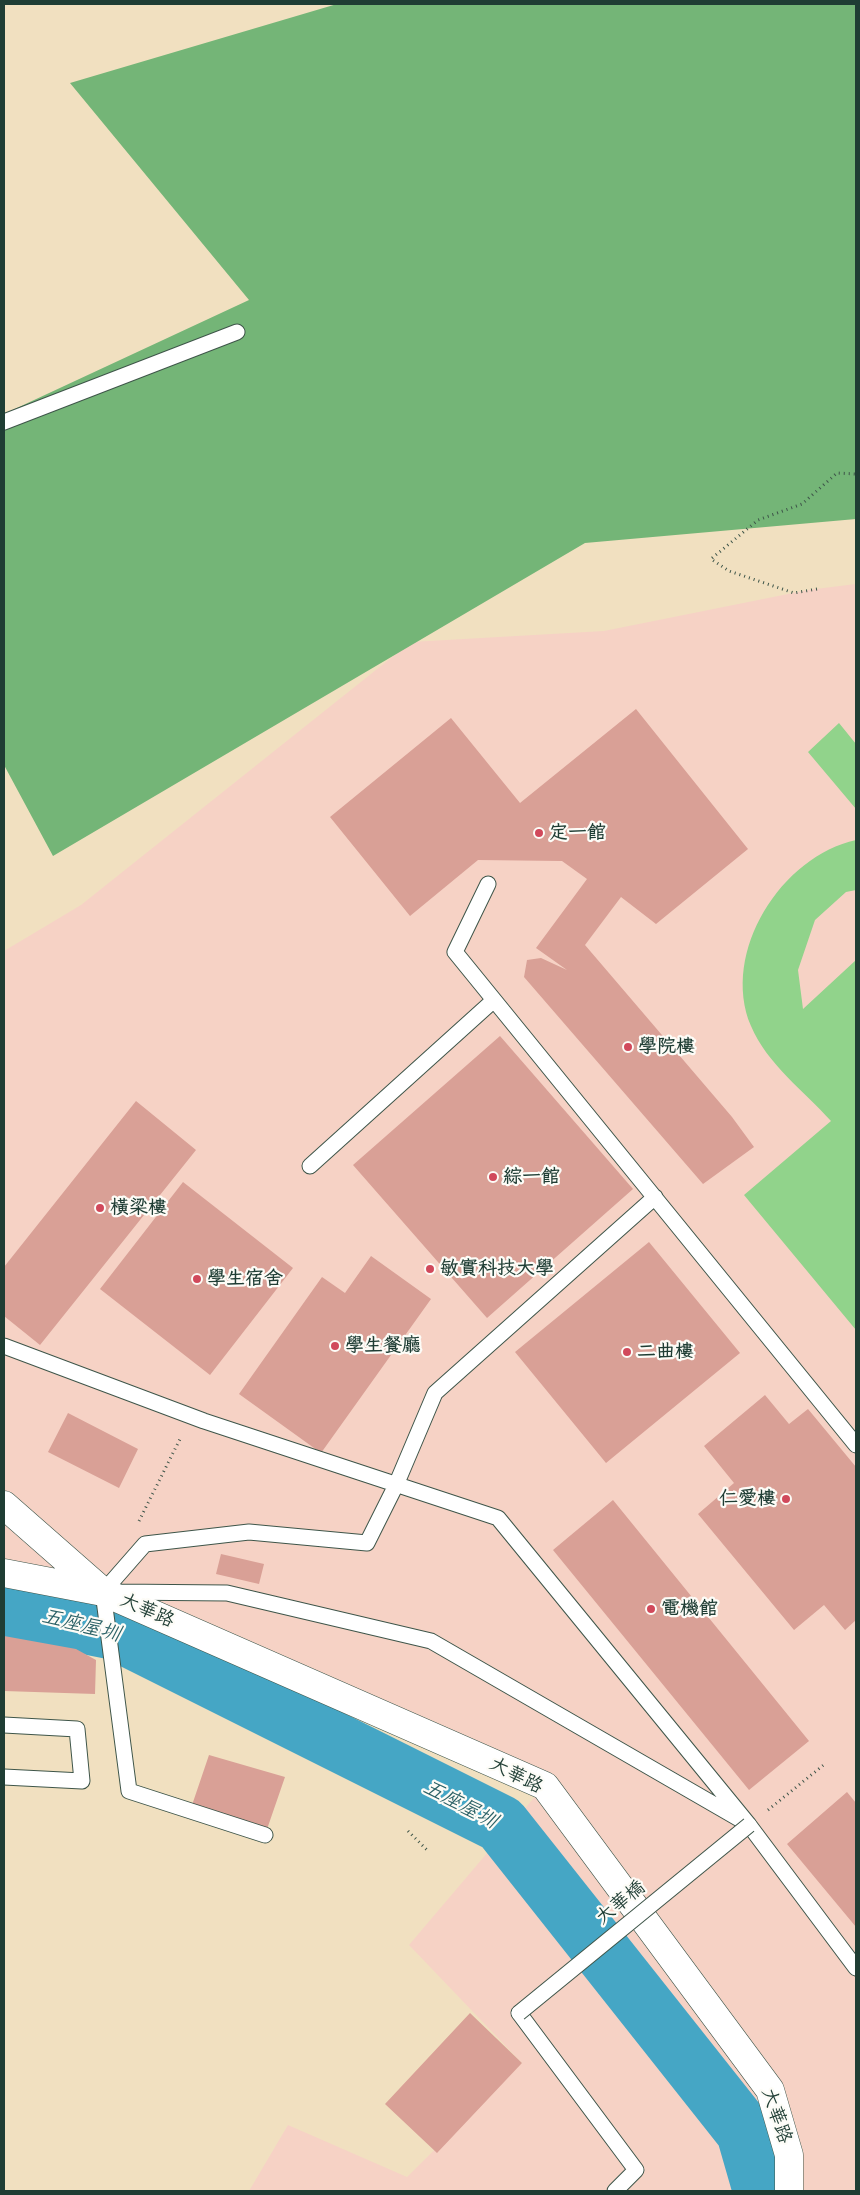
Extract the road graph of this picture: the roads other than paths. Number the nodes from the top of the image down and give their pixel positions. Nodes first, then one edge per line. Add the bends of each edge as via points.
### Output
1 (237, 332) dead end
2 (4, 422) edge
3 (488, 884) dead end
4 (494, 1000) junction
5 (310, 1166) dead end
6 (655, 1197) junction
7 (4, 1346) edge
8 (856, 1445) edge
9 (396, 1485) junction
10 (4, 1505) edge
11 (4, 1573) edge
12 (103, 1592) junction
13 (4, 1725) edge
14 (4, 1777) edge
15 (749, 1825) junction
16 (265, 1835) dead end
17 (856, 1968) edge
18 (615, 2191) edge
19 (789, 2191) edge

1 - 2 lane
3 - 4 lane via 455,952
4 - 5 lane
4 - 6 lane
6 - 8 lane
6 - 9 lane via 435,1393
7 - 9 lane via 192,1417
9 - 12 lane via 367,1544 249,1532 145,1544
9 - 15 lane via 498,1518
10 - 12 street, 大華路
11 - 12 street, 大華路
12 - 15 lane via 227,1593 431,1641
12 - 16 lane via 129,1791
12 - 19 street, 大華路 via 545,1786 770,2090 789,2155
13 - 14 lane via 77,1729 82,1781
15 - 17 lane
15 - 18 lane, 大華橋, bridge via 519,2013 636,2170

